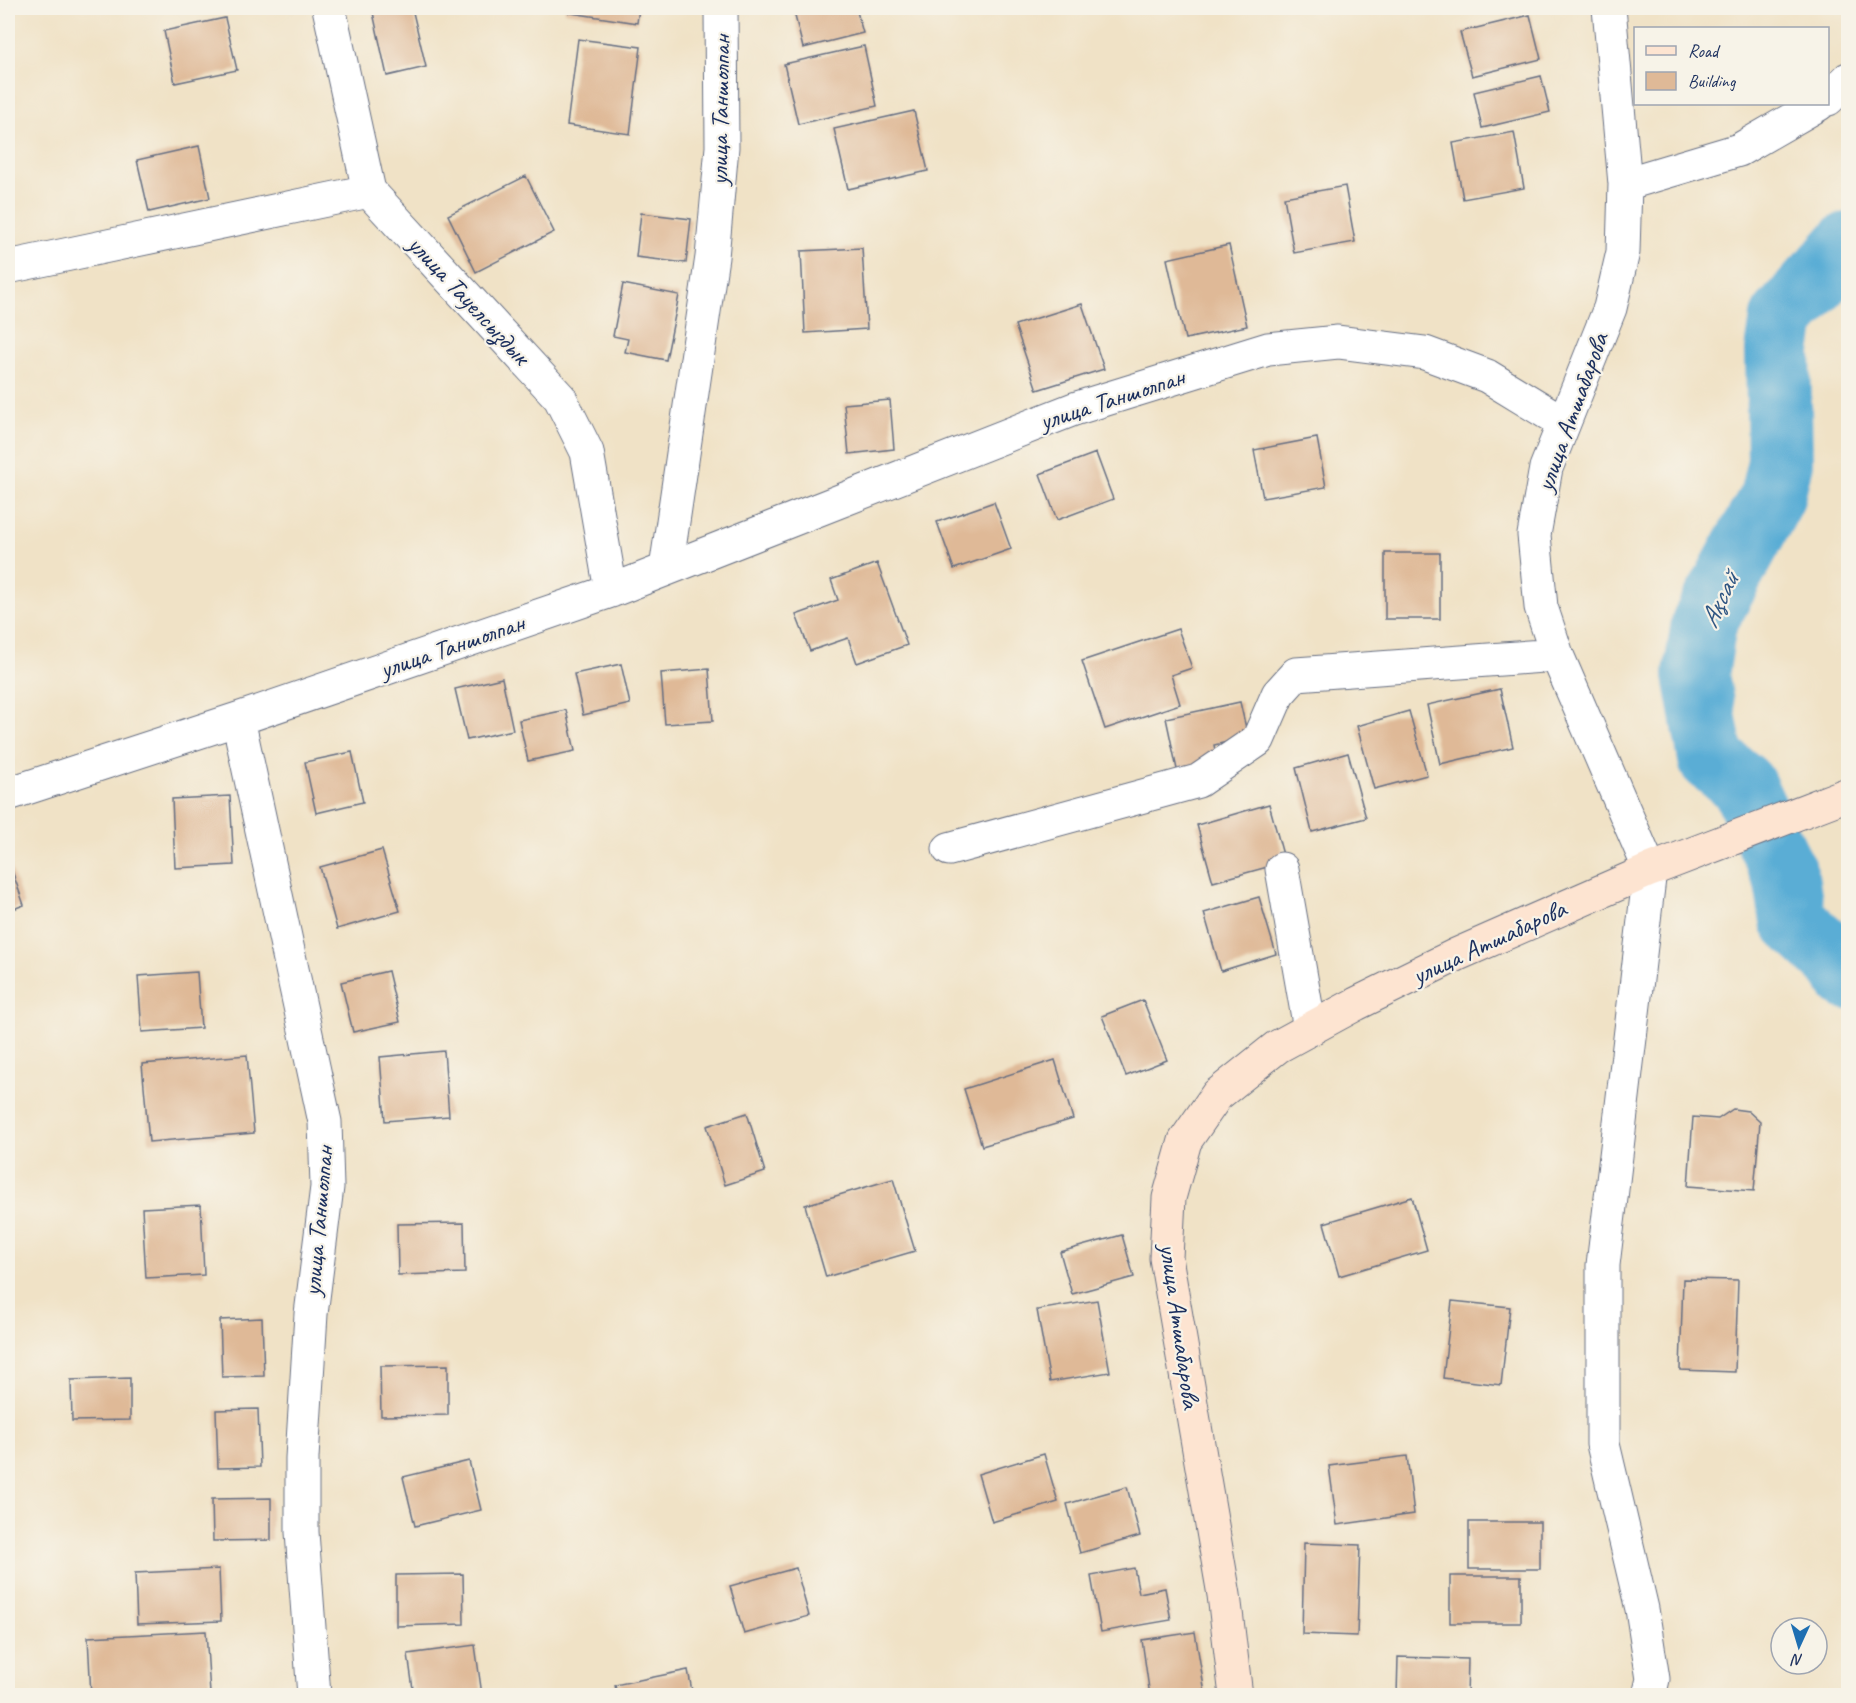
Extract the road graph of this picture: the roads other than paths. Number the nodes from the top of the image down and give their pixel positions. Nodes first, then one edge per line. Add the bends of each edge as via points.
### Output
1 (329, 8) edge
2 (721, 8) edge
3 (1609, 8) edge
4 (1848, 79) edge
5 (1829, 97) edge
6 (1817, 105) edge
7 (1625, 184) junction
8 (369, 191) junction
9 (8, 267) edge
10 (1564, 423) junction
11 (666, 569) junction
12 (611, 591) junction
13 (1557, 655) junction
14 (238, 719) junction
15 (8, 794) edge
16 (1839, 797) edge
17 (949, 849) dead end
18 (1282, 870) dead end
19 (1650, 870) junction
20 (1310, 1029) junction
21 (314, 1695) edge
22 (1236, 1695) edge
23 (1649, 1695) edge

1 - 8 street
2 - 11 street, улица Таншолпан via 722,147 712,257
3 - 7 street, улица Атшабарова
4 - 5 street
6 - 7 street via 1738,150
7 - 10 street, улица Атшабарова via 1623,252 1610,308
8 - 9 street
8 - 12 street, улица Тауелсыздык via 560,398 587,452
10 - 11 street, улица Таншолпан via 1487,376 1425,353 1338,342 1268,349 1074,409
10 - 13 street, улица Атшабарова via 1546,468 1534,535 1541,607
11 - 12 street, улица Таншолпан
12 - 14 street, улица Таншолпан
13 - 17 street via 1296,674 1278,694 1258,740 1198,781
13 - 19 street, улица Атшабарова
14 - 15 street, улица Таншолпан
14 - 21 street, улица Таншолпан via 325,1122 327,1186 310,1314 302,1458 302,1532
16 - 19 main road, улица Атшабарова
18 - 20 street
19 - 20 main road, улица Атшабарова via 1458,954
19 - 23 street via 1603,1265 1603,1444 1642,1609 1653,1679
20 - 22 main road, улица Атшабарова via 1277,1047 1217,1095 1185,1141 1169,1198 1166,1258 1224,1595

